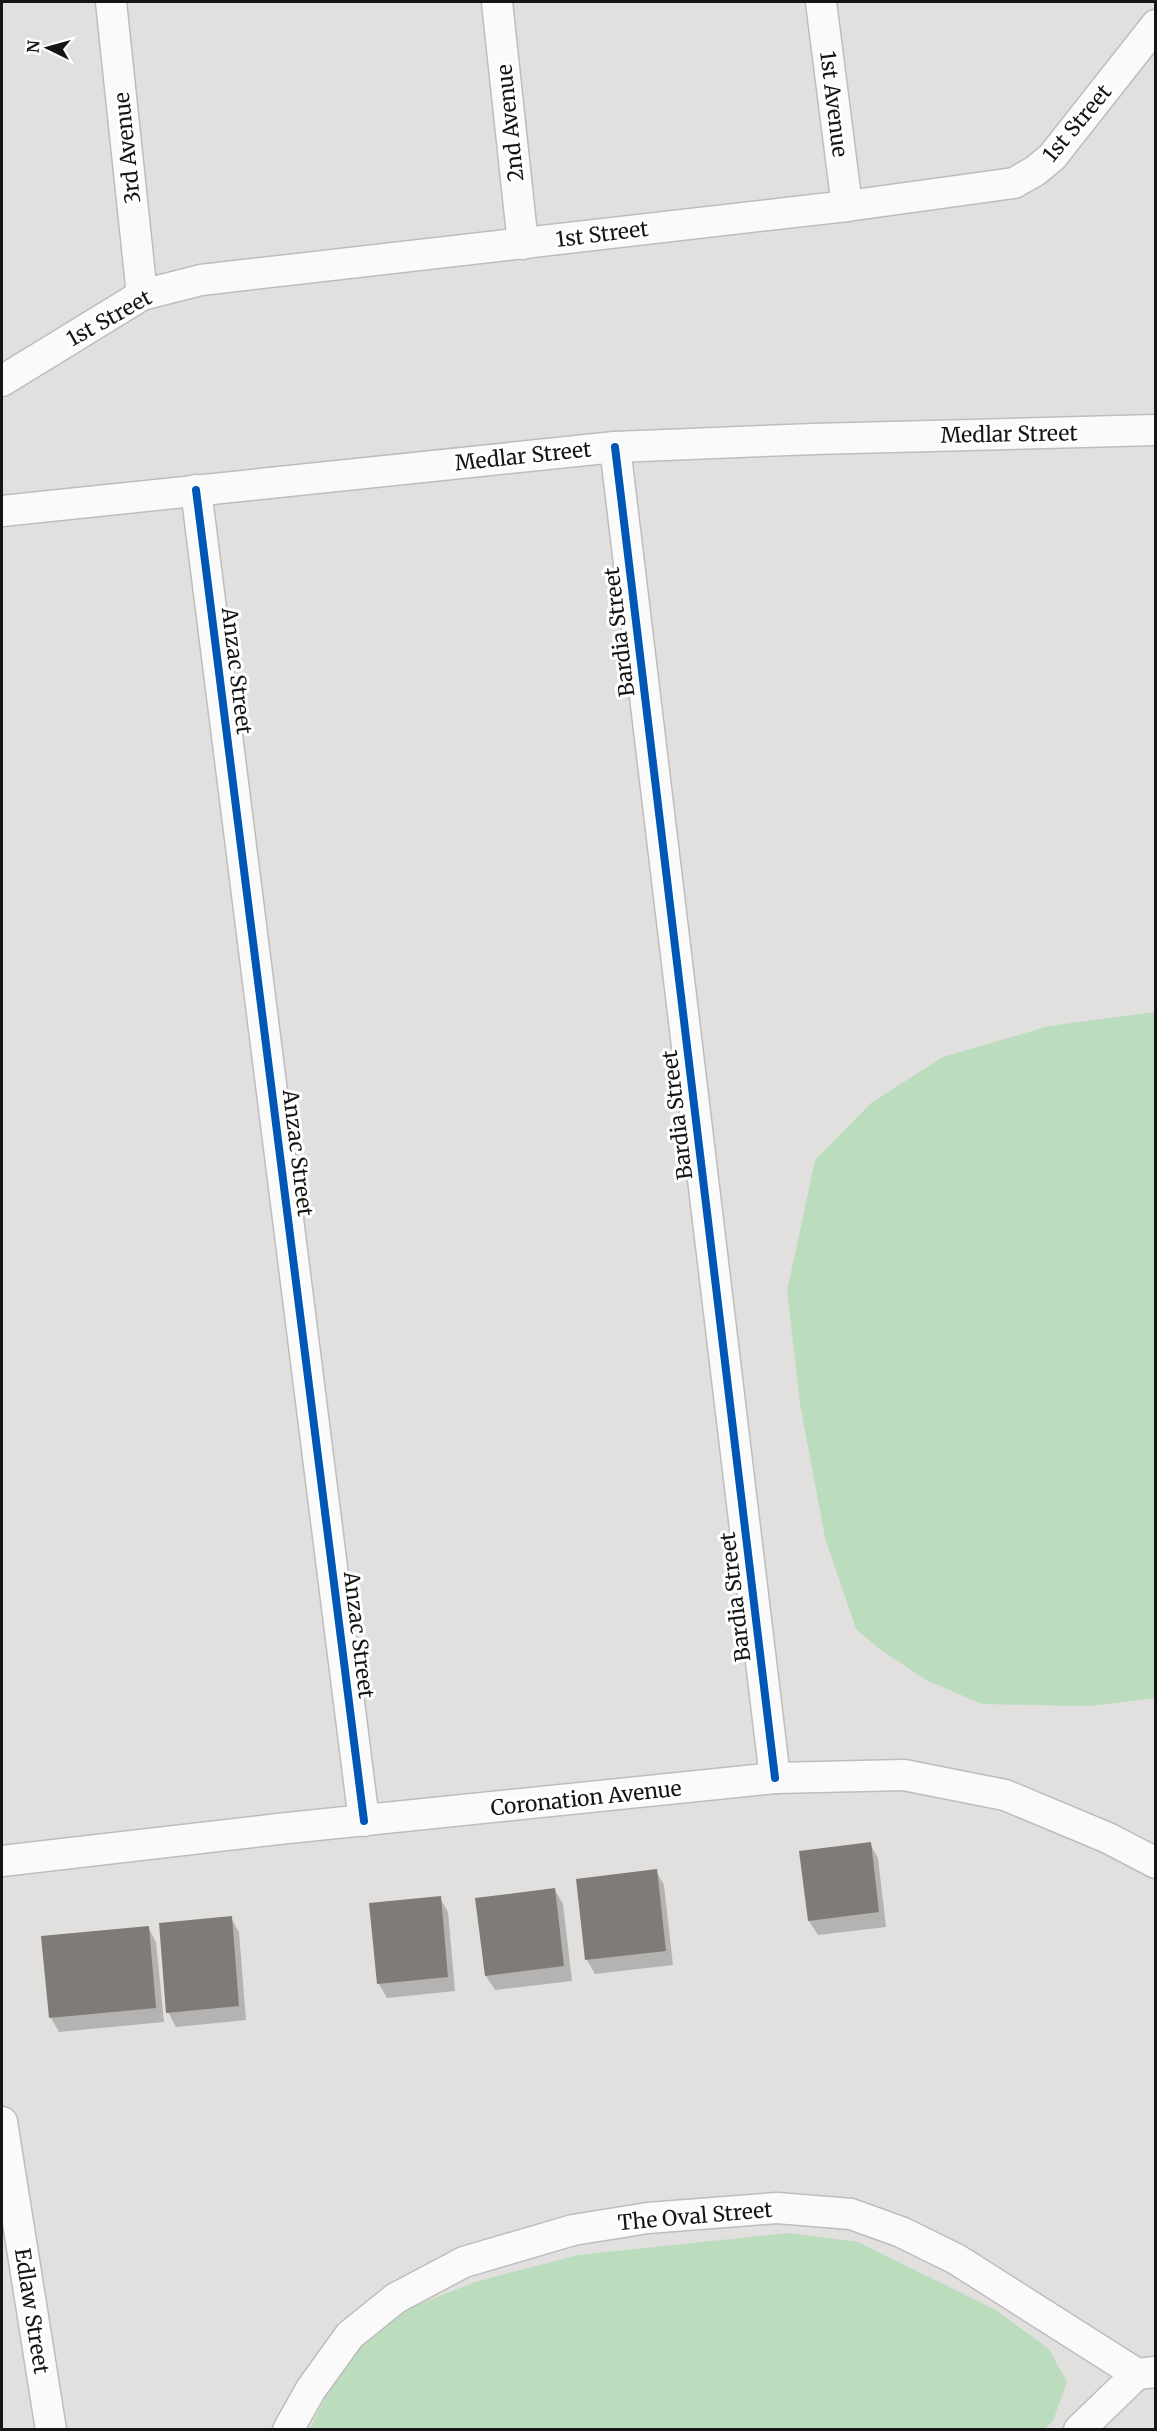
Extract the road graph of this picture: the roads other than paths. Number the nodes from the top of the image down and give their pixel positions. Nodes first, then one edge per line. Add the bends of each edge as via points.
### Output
1 (111, 2) edge
2 (497, 2) edge
3 (821, 2) edge
4 (1155, 25) edge
5 (848, 206) junction
6 (523, 244) junction
7 (142, 295) junction
8 (2, 381) edge
9 (1155, 430) edge
10 (615, 447) junction
11 (196, 490) junction
12 (2, 511) edge
13 (775, 1778) junction
14 (364, 1821) junction
15 (2, 1861) edge
16 (1155, 1863) edge
17 (2, 2122) edge
18 (1146, 2373) edge
19 (51, 2430) edge
20 (288, 2430) edge
21 (1080, 2430) edge

1 - 7 street, 3rd Avenue
2 - 6 street, 2nd Avenue
3 - 5 street, 1st Avenue
4 - 5 street, 1st Street via 1052,157 1035,171 1014,183
5 - 6 street, 1st Street
6 - 7 street, 1st Street via 201,280
7 - 8 street, 1st Street
9 - 10 street, Medlar Street
10 - 11 street, Medlar Street
10 - 13 street, Bardia Street
11 - 12 street, Medlar Street
11 - 14 street, Anzac Street
13 - 14 street, Coronation Avenue
13 - 16 street, Coronation Avenue via 904,1775 1005,1795 1108,1838
14 - 15 street, Coronation Avenue
17 - 19 street, Edlaw Street
18 - 20 street, The Oval Street via 956,2259 901,2232 851,2214 777,2208 648,2218 573,2229 464,2262 396,2298 350,2335 311,2389
18 - 21 street, The Oval Street

